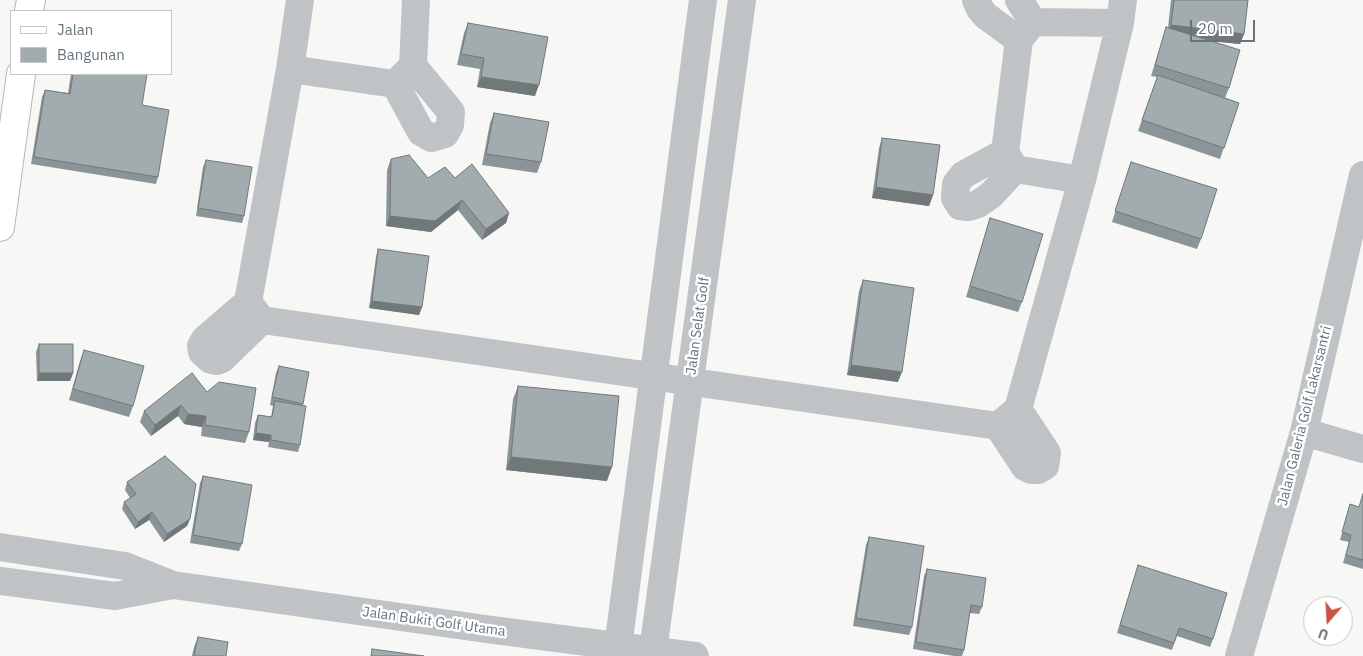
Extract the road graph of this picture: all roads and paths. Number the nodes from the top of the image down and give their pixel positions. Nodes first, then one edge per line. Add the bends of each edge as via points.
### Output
1 (300, 0) edge
2 (416, 0) edge
3 (703, 0) edge
4 (742, 0) edge
5 (976, 0) edge
6 (1122, 12) edge
7 (1024, 21) edge
8 (290, 69) junction
9 (21, 75) edge
10 (1363, 175) edge
11 (1082, 180) junction
12 (0, 227) edge
13 (654, 375) junction
14 (690, 380) junction
15 (1304, 432) junction
16 (1363, 449) edge
17 (0, 547) edge
18 (0, 581) edge
19 (173, 584) junction
20 (621, 652) edge
21 (652, 654) edge
22 (695, 656) edge
23 (1239, 656) edge

1 - 8 street
2 - 8 street via 404,75
3 - 13 street
4 - 14 street, Jalan Selat Golf
5 - 7 street via 986,16
6 - 7 street
6 - 11 street
7 - 11 street via 1010,160
8 - 13 street via 255,311
9 - 12 main road
10 - 15 street, Jalan Galeria Golf Lakarsantri
11 - 14 street via 1008,418
13 - 14 street
13 - 20 street
14 - 21 street, Jalan Selat Golf
15 - 16 street
15 - 23 street, Jalan Galeria Golf Lakarsantri
17 - 19 street, Jalan Bukit Golf Utama via 125,566
18 - 19 street, Jalan Bukit Golf Utama via 115,596
19 - 20 street, Jalan Bukit Golf Utama
20 - 21 street, Jalan Bukit Golf Utama
21 - 22 street, Jalan Bukit Golf Utama

